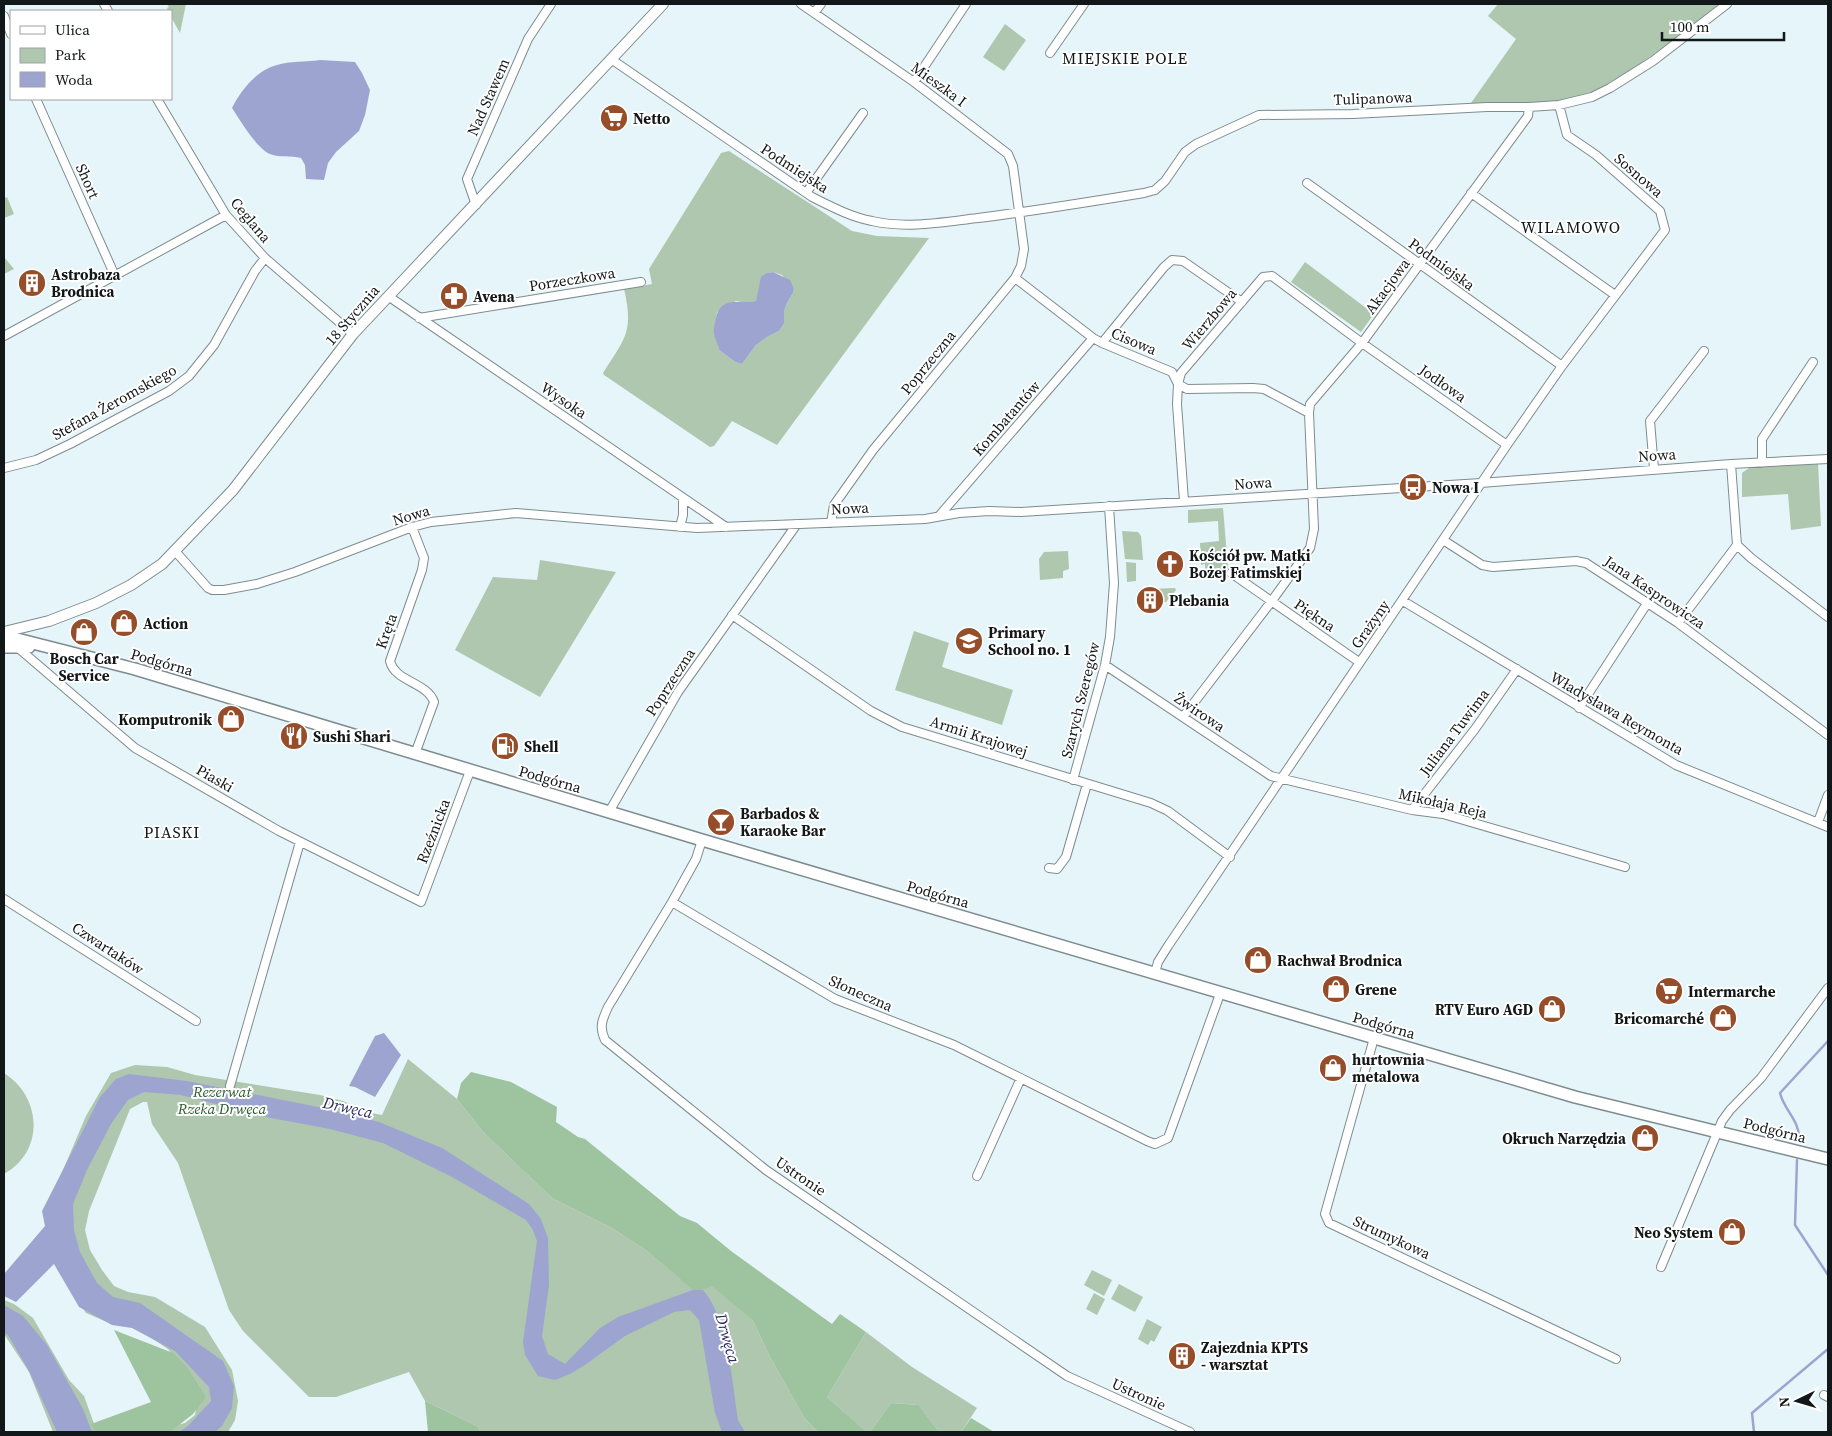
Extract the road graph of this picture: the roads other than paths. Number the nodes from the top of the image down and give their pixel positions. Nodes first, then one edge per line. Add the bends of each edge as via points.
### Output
1 (550, 4) edge
2 (662, 4) edge
3 (801, 4) edge
4 (821, 4) edge
5 (966, 4) edge
6 (1084, 4) edge
7 (1727, 4) edge
8 (814, 13) junction
9 (4, 16) edge
10 (10, 31) edge
11 (1050, 53) dead end
12 (611, 59) junction
13 (914, 82) junction
14 (36, 100) edge
15 (158, 100) edge
16 (1559, 105) junction
17 (1529, 107) junction
18 (863, 113) dead end
19 (1307, 183) dead end
20 (1471, 192) junction
21 (806, 193) junction
22 (476, 205) junction
23 (1020, 212) junction
24 (226, 216) junction
25 (264, 258) junction
26 (1420, 265) junction
27 (115, 276) junction
28 (1015, 278) junction
29 (640, 282) dead end
30 (1615, 295) junction
31 (388, 296) junction
32 (1242, 302) junction
33 (419, 318) junction
34 (353, 334) junction
35 (4, 336) edge
36 (1093, 338) junction
37 (1102, 343) junction
38 (1362, 343) junction
39 (1704, 351) dead end
40 (1813, 362) dead end
41 (1562, 366) junction
42 (1178, 384) junction
43 (1309, 413) junction
44 (1507, 444) junction
45 (1828, 459) edge
46 (1762, 463) junction
47 (1731, 464) junction
48 (4, 468) edge
49 (1654, 469) junction
50 (1481, 483) junction
51 (1312, 493) junction
52 (683, 498) junction
53 (1184, 501) junction
54 (1109, 506) junction
55 (940, 516) junction
56 (832, 523) junction
57 (798, 524) junction
58 (412, 527) junction
59 (680, 527) junction
60 (726, 527) junction
61 (1443, 540) junction
62 (1737, 545) junction
63 (175, 552) junction
64 (1231, 573) dead end
65 (1403, 601) junction
66 (1271, 602) junction
67 (1648, 602) junction
68 (732, 615) junction
69 (1828, 617) edge
70 (49, 620) junction
71 (1678, 623) junction
72 (4, 632) edge
73 (11, 644) edge
74 (1359, 662) junction
75 (1105, 665) junction
76 (1517, 670) junction
77 (1579, 708) junction
78 (1183, 717) junction
79 (1828, 735) edge
80 (415, 754) junction
81 (470, 771) junction
82 (1281, 779) junction
83 (1073, 780) junction
84 (1087, 784) junction
85 (1828, 795) edge
86 (1412, 810) junction
87 (609, 812) junction
88 (1818, 822) junction
89 (1828, 827) edge
90 (702, 840) junction
91 (300, 842) junction
92 (1230, 856) junction
93 (1625, 867) dead end
94 (1049, 868) dead end
95 (4, 899) edge
96 (420, 902) joint
97 (672, 902) junction
98 (1155, 973) junction
99 (1828, 988) edge
100 (1220, 994) junction
101 (196, 1022) dead end
102 (1374, 1038) junction
103 (1021, 1078) junction
104 (230, 1086) dead end
105 (1718, 1131) junction
106 (1828, 1159) edge
107 (977, 1176) dead end
108 (1661, 1267) dead end
109 (1616, 1359) dead end
110 (1190, 1432) edge

1 - 22 street, Nad Stawem via 528,39 467,179
2 - 12 street, 18 Stycznia
3 - 8 street, Mieszka I
4 - 8 street
5 - 13 street
6 - 11 street
7 - 16 street, Tulipanowa via 1653,61 1610,88
8 - 13 street, Mieszka I
9 - 10 street
12 - 21 street, Podmiejska
12 - 22 street, 18 Stycznia
13 - 23 street, Mieszka I via 1008,154
14 - 27 street, Short
15 - 24 street, Ceglana
16 - 17 street, Tulipanowa
16 - 30 street, Sosnowa via 1567,135 1596,155 1660,211 1665,230
17 - 20 street, Akacjowa via 1528,116
17 - 23 street, Tulipanowa via 1259,115 1184,152 1165,182 1155,190
18 - 21 street
19 - 26 street, Podmiejska
20 - 26 street, Akacjowa
20 - 30 street
21 - 23 street, Podmiejska via 846,214 894,225 922,225
22 - 31 street, 18 Stycznia
23 - 28 street, Poprzeczna via 1024,249
24 - 25 street, Ceglana
24 - 27 street
25 - 34 street, Ceglana
25 - 48 street, Stefana Żeromskiego via 214,346 189,376 169,391 70,444 36,460
26 - 38 street, Akacjowa
26 - 41 street, Podmiejska
27 - 35 street
28 - 36 street, Cisowa
28 - 56 street, Poprzeczna via 873,450 834,505
29 - 33 street, Porzeczkowa
30 - 41 street, Grażyny
31 - 33 street, Wysoka
31 - 34 street, 18 Stycznia
32 - 37 street via 1182,261 1172,260
32 - 38 street, Wierzbowa via 1263,277 1272,276
32 - 42 street, Wierzbowa via 1181,373
33 - 52 street, Wysoka
34 - 63 street, 18 Stycznia via 233,490
36 - 37 street, Cisowa
36 - 55 street, Kombatantów
37 - 42 street, Cisowa via 1172,372
38 - 43 street, Akacjowa via 1310,404
38 - 44 street, Jodłowa
39 - 49 street via 1650,421
40 - 46 street via 1762,439
41 - 44 street, Grażyny
42 - 43 street via 1187,389 1264,389
42 - 53 street, Wierzbowa
43 - 51 street
44 - 50 street, Grażyny
45 - 46 street, Nowa
46 - 47 street, Nowa
47 - 49 street, Nowa
47 - 62 street
49 - 50 street, Nowa
50 - 51 street, Nowa
50 - 61 street, Grażyny
51 - 53 street, Nowa
51 - 66 street via 1314,529 1310,548
52 - 59 street via 684,514
52 - 60 street, Wysoka
53 - 54 street, Nowa
54 - 55 street, Nowa via 1021,512 990,510
54 - 75 street, Szarych Szeregów via 1114,583
55 - 56 street, Nowa
56 - 57 street, Nowa
57 - 60 street, Nowa
57 - 68 street, Poprzeczna
58 - 59 street, Nowa via 516,513
58 - 63 street, Nowa via 295,572 257,584 218,590 208,588
58 - 80 street, Kręta via 424,558 390,661 393,669 430,694 434,702
59 - 60 street, Nowa
61 - 65 street, Grażyny
61 - 67 street, Jana Kasprowicza via 1482,565 1586,563
62 - 69 street
62 - 71 street
63 - 70 street, 18 Stycznia via 119,592 96,604
64 - 66 street, Piękna
65 - 74 street, Grażyny
65 - 76 street, Władysława Reymonta
66 - 74 street, Piękna
66 - 78 street
67 - 71 street, Jana Kasprowicza
67 - 77 street
68 - 83 street, Armii Krajowej via 871,711 902,727
68 - 87 street, Poprzeczna via 678,692
70 - 72 street, 18 Stycznia
70 - 73 street, 18 Stycznia
71 - 79 street, Jana Kasprowicza
73 - 80 main road, Podgórna via 42,646 136,669
73 - 91 street, Piaski via 135,748
74 - 82 street, Grażyny
75 - 78 street, Żwirowa
75 - 83 street, Szarych Szeregów
76 - 77 street, Władysława Reymonta
76 - 86 street, Juliana Tuwima
77 - 88 street, Władysława Reymonta via 1676,765
78 - 82 street, Żwirowa via 1271,776
80 - 81 main road, Podgórna
81 - 87 main road, Podgórna
81 - 96 street, Rzeźnicka
82 - 86 street, Mikołaja Reja
82 - 92 street, Grażyny
83 - 84 street, Armii Krajowej
84 - 92 street, Armii Krajowej via 1168,811
84 - 94 street via 1066,856 1057,869
85 - 88 street
86 - 93 street, Mikołaja Reja via 1443,814
87 - 90 main road, Podgórna
88 - 89 street, Władysława Reymonta
90 - 97 street, Ustronie via 696,859
90 - 98 main road, Podgórna
91 - 96 street, Piaski
91 - 104 street
92 - 98 street, Grażyny via 1158,962
95 - 101 street, Czwartaków
97 - 103 street, Słoneczna via 835,999 954,1045
97 - 110 street, Ustronie via 608,1007 600,1031 605,1040 766,1170 1067,1376
98 - 100 main road, Podgórna
99 - 105 street via 1761,1078 1730,1110
100 - 102 main road, Podgórna
100 - 103 street, Słoneczna via 1168,1138 1155,1144
102 - 105 main road, Podgórna via 1575,1097
102 - 109 street, Strumykowa via 1325,1214 1329,1223
103 - 107 street
105 - 106 main road, Podgórna
105 - 108 street

